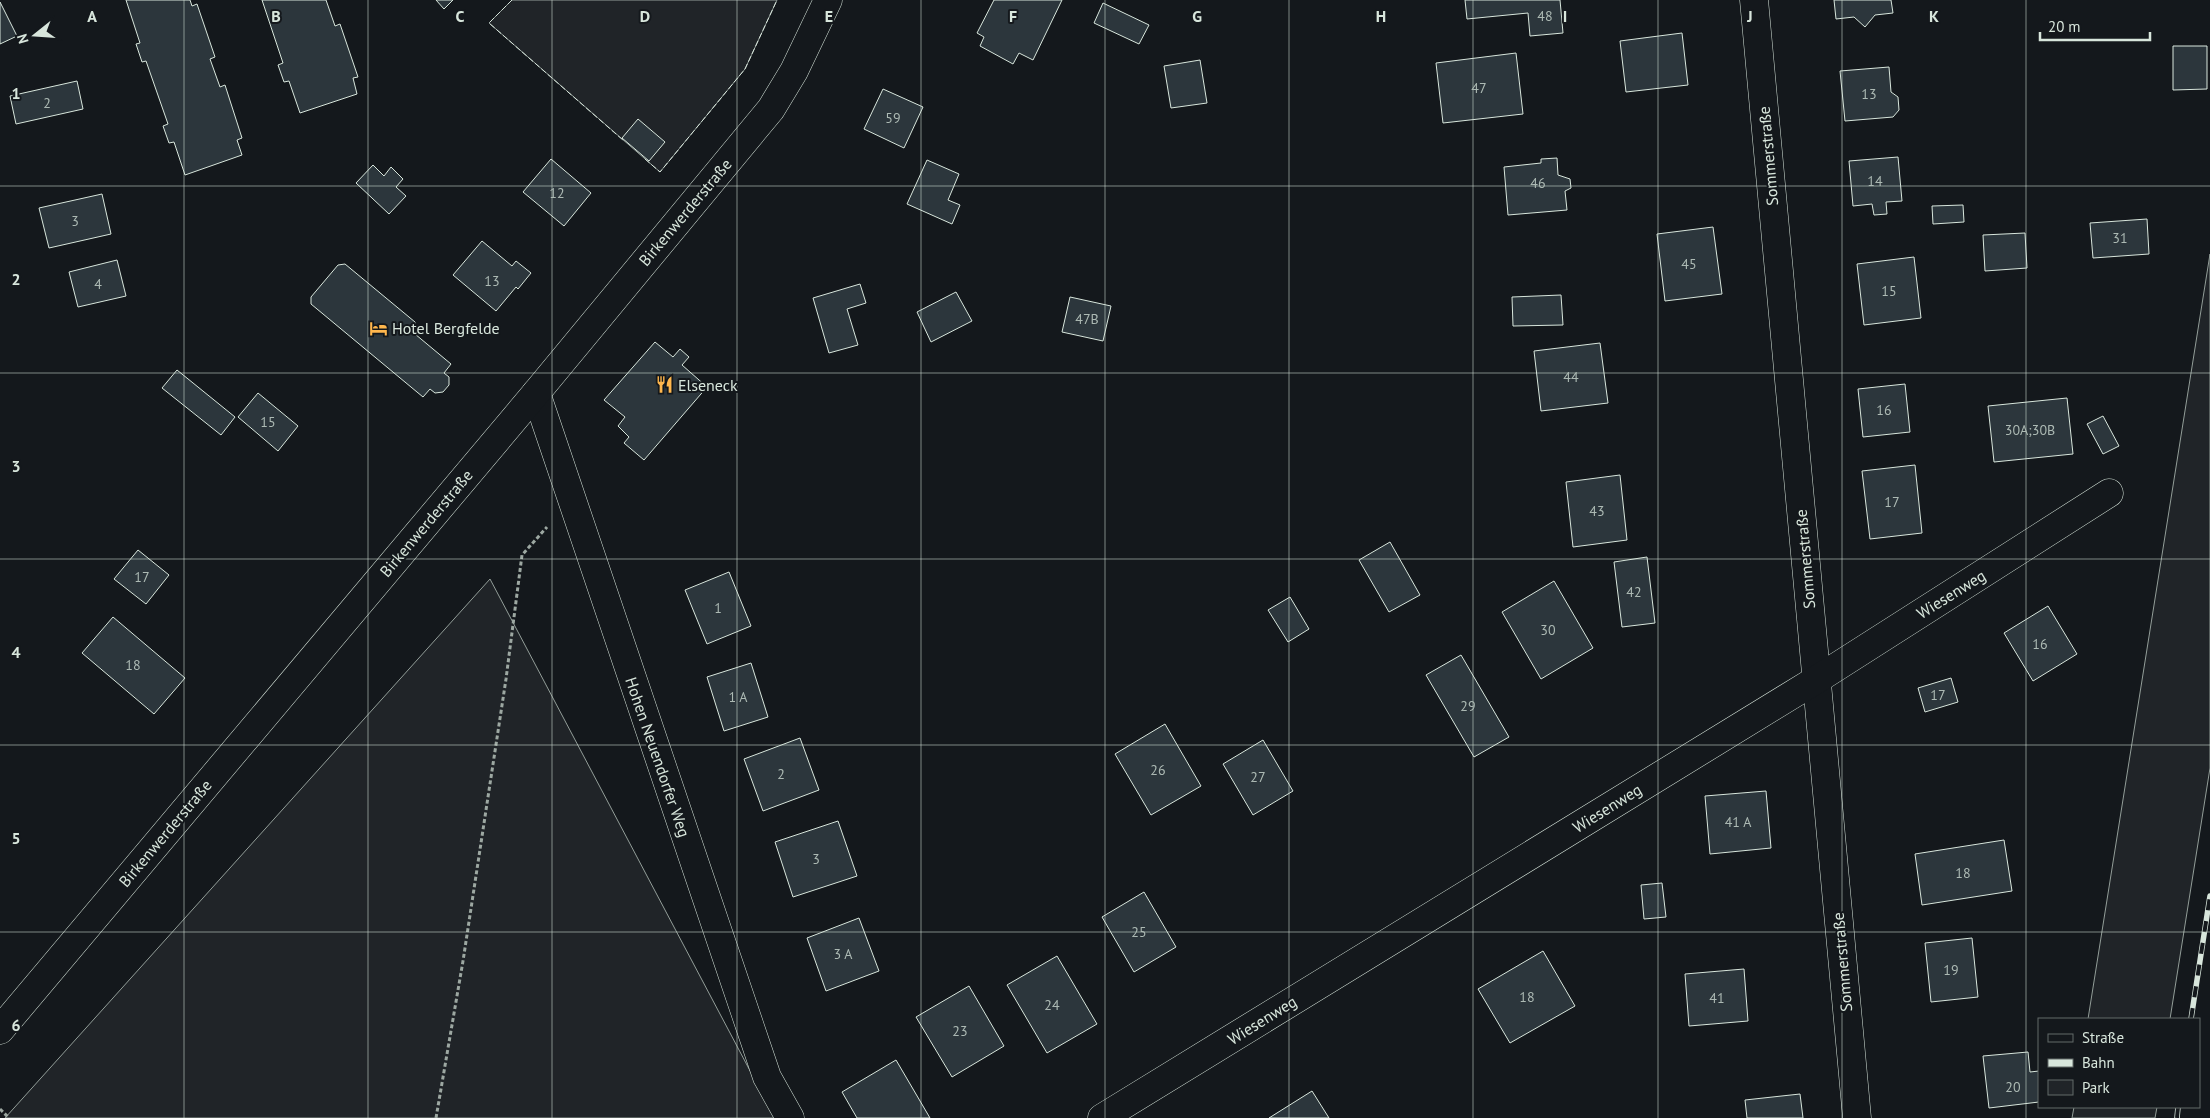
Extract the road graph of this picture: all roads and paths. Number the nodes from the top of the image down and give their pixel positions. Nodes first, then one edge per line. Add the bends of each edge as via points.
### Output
1 (828, 0) edge
2 (1754, 0) edge
3 (536, 393) junction
4 (2109, 493) dead end
5 (571, 501) junction
6 (1816, 680) junction
7 (0, 1030) edge
8 (0, 1109) edge
9 (9, 1118) edge
10 (436, 1118) edge
11 (790, 1118) edge
12 (1102, 1118) edge
13 (1857, 1118) edge

1 - 3 street, Birkenwerderstraße via 794,71 771,109
2 - 6 street, Sommerstraße
3 - 5 street, Hohen Neuendorfer Weg
3 - 7 street, Birkenwerderstraße
4 - 6 street, Wiesenweg
5 - 10 path via 522,555 502,708
5 - 11 street, Hohen Neuendorfer Weg via 767,1077
6 - 12 street, Wiesenweg
6 - 13 street, Sommerstraße
8 - 9 path

